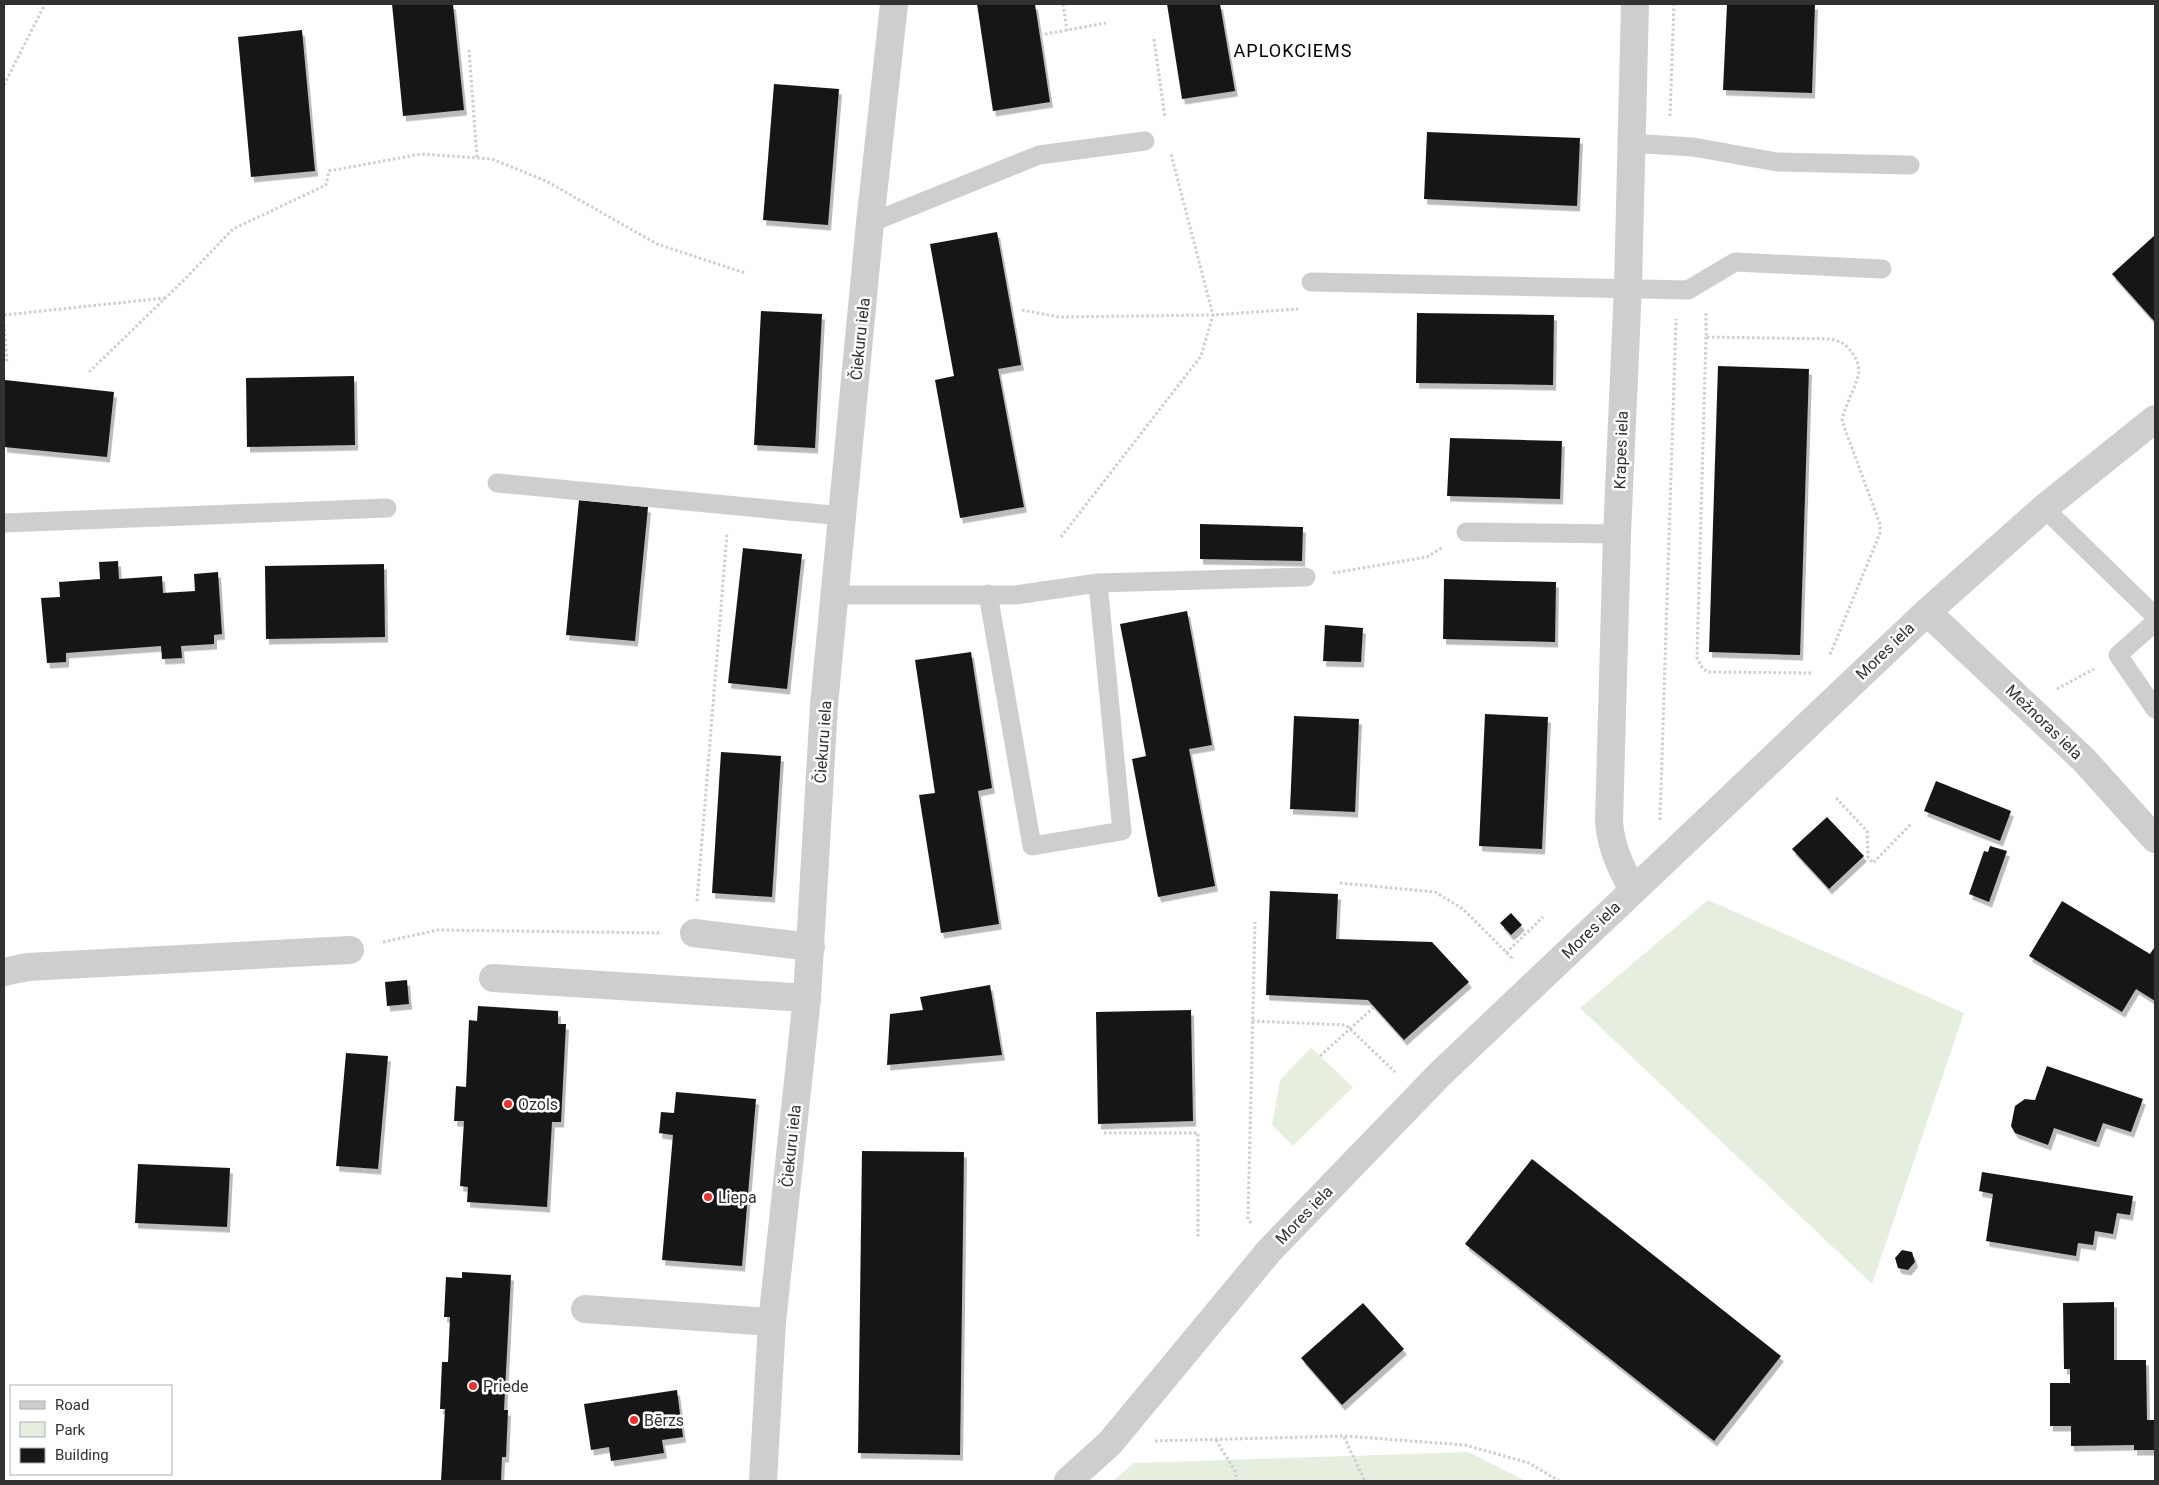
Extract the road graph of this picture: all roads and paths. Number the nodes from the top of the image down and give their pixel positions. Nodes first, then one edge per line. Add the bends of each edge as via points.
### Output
1 (45, 4) edge
2 (894, 4) edge
3 (1063, 4) edge
4 (1635, 4) edge
5 (1674, 4) edge
6 (1106, 23) dead end
7 (1067, 31) junction
8 (1040, 34) dead end
9 (1154, 39) dead end
10 (469, 50) dead end
11 (4, 85) edge
12 (1165, 121) dead end
13 (1145, 141) dead end
14 (1630, 142) junction
15 (1670, 145) junction
16 (1170, 148) dead end
17 (477, 157) junction
18 (1910, 165) dead end
19 (870, 223) junction
20 (1882, 268) dead end
21 (745, 273) dead end
22 (1706, 279) junction
23 (1310, 282) joint
24 (1628, 287) junction
25 (1666, 289) junction
26 (165, 298) junction
27 (1022, 310) dead end
28 (1213, 315) junction
29 (4, 316) edge
30 (4, 324) edge
31 (1706, 337) junction
32 (7, 363) dead end
33 (89, 372) dead end
34 (2155, 420) edge
35 (497, 483) dead end
36 (729, 505) junction
37 (387, 508) dead end
38 (2044, 508) junction
39 (842, 516) junction
40 (4, 523) edge
41 (1466, 532) joint
42 (1617, 534) junction
43 (1061, 537) dead end
44 (1306, 577) joint
45 (1098, 583) junction
46 (988, 594) junction
47 (836, 595) junction
48 (1927, 612) junction
49 (2155, 616) edge
50 (2155, 622) edge
51 (2118, 655) junction
52 (1827, 661) dead end
53 (1818, 672) dead end
54 (2027, 706) junction
55 (2155, 709) edge
56 (1836, 798) dead end
57 (1912, 822) dead end
58 (2155, 839) edge
59 (1643, 881) junction
60 (1340, 883) dead end
61 (1543, 917) dead end
62 (1255, 922) dead end
63 (694, 933) junction
64 (811, 947) junction
65 (350, 950) joint
66 (1506, 952) junction
67 (1505, 965) dead end
68 (4, 972) edge
69 (493, 978) dead end
70 (807, 998) junction
71 (1374, 1007) dead end
72 (1252, 1021) junction
73 (1350, 1028) junction
74 (1320, 1056) dead end
75 (1397, 1074) dead end
76 (1104, 1133) dead end
77 (1198, 1237) dead end
78 (1269, 1251) junction
79 (585, 1309) dead end
80 (772, 1322) junction
81 (1344, 1436) junction
82 (1216, 1440) junction
83 (1110, 1443) junction
84 (762, 1481) edge
85 (1068, 1481) edge
86 (1237, 1481) edge
87 (1365, 1481) edge
88 (1558, 1481) edge

1 - 11 path
2 - 19 street, Čiekuru iela
3 - 7 path
4 - 14 street, Krapes iela
5 - 15 path
6 - 7 path
7 - 8 path
9 - 12 path
10 - 17 path
13 - 19 lane via 1039,155
14 - 15 lane
14 - 24 street, Krapes iela
15 - 18 lane via 1776,162
16 - 28 path
17 - 21 path via 492,159 546,181 657,244
17 - 26 path via 421,154 329,171 326,185 233,229
19 - 39 street, Čiekuru iela
20 - 22 lane via 1735,262
22 - 25 lane via 1688,290
22 - 31 path
23 - 24 lane
23 - 28 path via 1300,308
24 - 25 lane
24 - 42 street, Krapes iela
25 - 59 path via 1677,325 1660,818
26 - 29 path
26 - 33 path
27 - 28 path via 1059,316
28 - 43 path via 1201,356
30 - 32 path
31 - 52 path via 1830,339 1842,342 1853,354 1858,367 1859,374 1842,421 1880,524 1880,533
31 - 53 path via 1697,658 1703,669 1709,672
34 - 38 street, Mores iela
35 - 36 lane
36 - 39 lane
36 - 63 path
37 - 40 lane
38 - 48 street, Mores iela
38 - 49 lane
39 - 47 street, Čiekuru iela
41 - 42 lane
41 - 44 path via 1427,557
42 - 59 street, Krapes iela via 1610,840 1617,862
44 - 45 lane
45 - 46 lane via 1015,595
45 - 46 lane via 1122,831 1032,846
46 - 47 lane
47 - 64 street, Čiekuru iela via 824,705
48 - 54 street, Mežnoras iela
48 - 59 street, Mores iela
50 - 51 lane
51 - 54 path
51 - 55 lane
54 - 58 street, Mežnoras iela via 2084,760
56 - 57 path via 1867,831 1868,857 1873,863
59 - 78 street, Mores iela via 1440,1074
60 - 66 path via 1435,892 1463,909
61 - 66 path
62 - 72 path
63 - 64 street
63 - 65 path via 438,930
64 - 70 street, Čiekuru iela
65 - 68 street via 27,967
66 - 67 path via 1512,958
69 - 70 street
70 - 80 street, Čiekuru iela
71 - 73 path
72 - 73 path via 1346,1025
72 - 78 path via 1248,1218
73 - 74 path
73 - 75 path
76 - 77 path via 1198,1133
78 - 83 street, Mores iela
79 - 80 street
80 - 84 street, Čiekuru iela
81 - 82 path
81 - 87 path
81 - 88 path via 1465,1445 1529,1463
82 - 83 path
82 - 86 path
83 - 85 street, Mores iela

